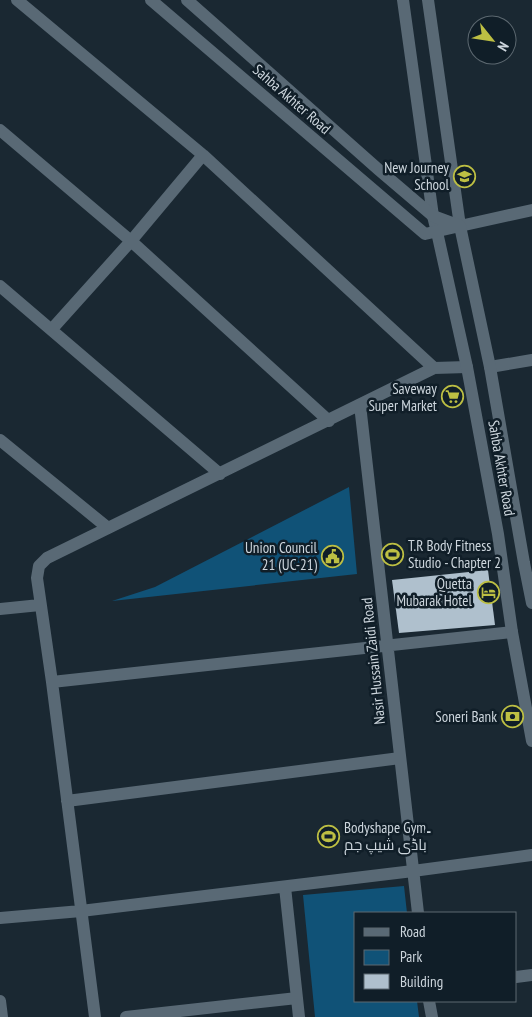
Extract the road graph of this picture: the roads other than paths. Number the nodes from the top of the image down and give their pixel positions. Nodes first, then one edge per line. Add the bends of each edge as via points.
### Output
1 (17, 0) edge
2 (151, 0) edge
3 (187, 0) edge
4 (404, 0) edge
5 (428, 0) edge
6 (0, 130) edge
7 (204, 155) junction
8 (378, 170) junction
9 (366, 184) junction
10 (532, 210) edge
11 (433, 216) junction
12 (460, 226) junction
13 (437, 232) junction
14 (131, 242) junction
15 (0, 286) edge
16 (52, 329) junction
17 (532, 360) edge
18 (467, 367) junction
19 (490, 367) junction
20 (434, 368) junction
21 (360, 405) junction
22 (329, 421) junction
23 (0, 440) edge
24 (220, 474) junction
25 (108, 528) junction
26 (528, 562) edge
27 (532, 603) edge
28 (40, 605) junction
29 (0, 609) edge
30 (512, 632) junction
31 (388, 645) junction
32 (52, 682) junction
33 (532, 741) edge
34 (400, 758) junction
35 (67, 801) junction
36 (532, 855) edge
37 (413, 871) junction
38 (285, 887) junction
39 (81, 911) junction
40 (418, 912) edge
41 (0, 918) edge
42 (532, 975) edge
43 (517, 977) edge
44 (297, 998) junction
45 (0, 1001) edge
46 (429, 1002) edge
47 (2, 1017) edge
48 (95, 1017) edge
49 (126, 1017) edge
50 (299, 1017) edge
51 (432, 1017) edge

1 - 7 street
2 - 9 street, Sahba Akhter Road
3 - 8 street, Sahba Akhter Road
4 - 11 street, Sahba Akhter Road
5 - 12 street, Sahba Akhter Road
6 - 14 street
7 - 14 street
7 - 20 street
8 - 9 street
8 - 11 street, Sahba Akhter Road
9 - 13 street, Sahba Akhter Road via 425,234
10 - 12 street
11 - 12 street, Sahba Akhter Road
11 - 13 street, Sahba Akhter Road
12 - 13 street
12 - 19 street, Sahba Akhter Road
13 - 18 street, Sahba Akhter Road
14 - 16 street
14 - 22 street
15 - 16 street
16 - 24 street
17 - 19 street
18 - 20 street
18 - 30 street, Sahba Akhter Road via 498,534
19 - 26 street, Sahba Akhter Road
20 - 21 street
21 - 22 street
21 - 31 street, Nasir Hussain Zaidi Road
22 - 24 street
23 - 25 street
24 - 25 street
25 - 28 street via 47,558 38,566
26 - 27 street, Sahba Akhter Road
28 - 29 street
28 - 32 street
30 - 31 street
30 - 33 street, Sahba Akhter Road
31 - 32 street
31 - 34 street, Nasir Hussain Zaidi Road
32 - 35 street
34 - 35 street
34 - 37 street, Nasir Hussain Zaidi Road
35 - 39 street
36 - 37 street
37 - 38 street
37 - 40 street, Nasir Hussain Zaidi Road
38 - 39 street
38 - 44 street
39 - 41 street
39 - 48 street
42 - 43 street
44 - 49 street
44 - 50 street
45 - 47 street
46 - 51 street

